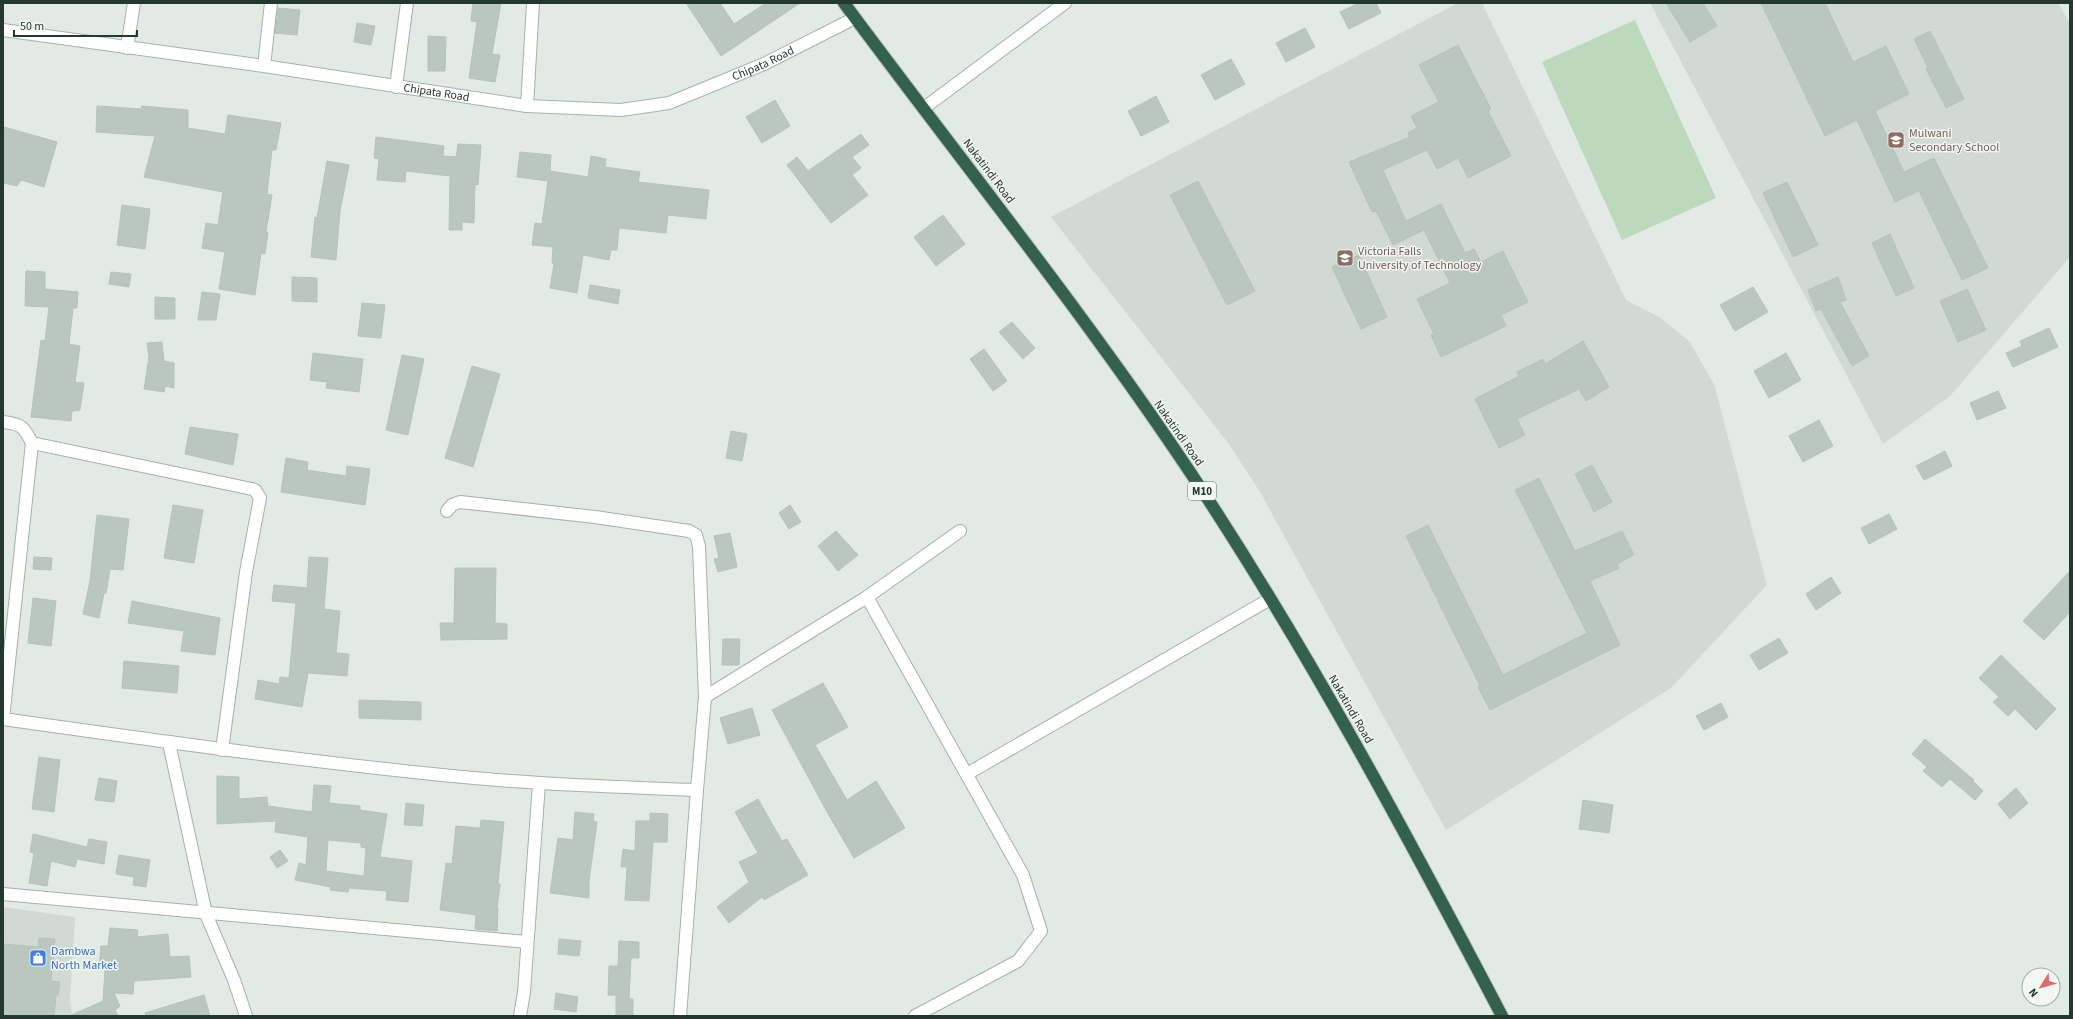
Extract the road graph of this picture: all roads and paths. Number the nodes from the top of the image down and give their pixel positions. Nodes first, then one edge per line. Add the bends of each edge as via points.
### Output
1 (134, 3) edge
2 (271, 3) edge
3 (407, 3) edge
4 (534, 3) edge
5 (844, 3) edge
6 (1065, 3) edge
7 (855, 18) junction
8 (3, 30) edge
9 (127, 48) junction
10 (264, 66) junction
11 (396, 87) junction
12 (527, 106) junction
13 (924, 108) junction
14 (3, 422) edge
15 (32, 443) junction
16 (448, 510) dead end
17 (960, 531) dead end
18 (867, 597) junction
19 (1270, 599) junction
20 (705, 697) junction
21 (3, 719) edge
22 (169, 743) junction
23 (222, 750) junction
24 (967, 774) junction
25 (538, 783) junction
26 (697, 790) junction
27 (3, 894) edge
28 (206, 914) junction
29 (527, 942) junction
30 (246, 1016) edge
31 (520, 1016) edge
32 (680, 1016) edge
33 (915, 1016) edge
34 (1502, 1016) edge

1 - 9 street
2 - 10 street
3 - 11 street
4 - 12 street
5 - 7 highway, Nakatindi Road / M10
6 - 13 street
7 - 12 street, Chipata Road via 764,64 669,103 621,110
7 - 13 highway, Nakatindi Road / M10
8 - 9 street, Chipata Road
9 - 10 street, Chipata Road
10 - 11 street, Chipata Road
11 - 12 street, Chipata Road
13 - 19 highway, Nakatindi Road / M10 via 1060,290 1173,448
14 - 15 street via 24,427
15 - 21 street
15 - 23 street via 252,489 258,494 260,498 246,572
16 - 20 street via 460,502 595,517 689,531 696,535 699,546
17 - 18 street
18 - 20 street
18 - 24 street
19 - 24 street
19 - 34 highway, Nakatindi Road / M10 via 1377,782
20 - 26 street
21 - 22 street
22 - 23 street
22 - 28 street
23 - 25 street
24 - 33 street via 1023,875 1041,931 1018,961
25 - 26 street
25 - 29 street
26 - 32 street
27 - 28 street
28 - 29 street
28 - 30 street
29 - 31 street

